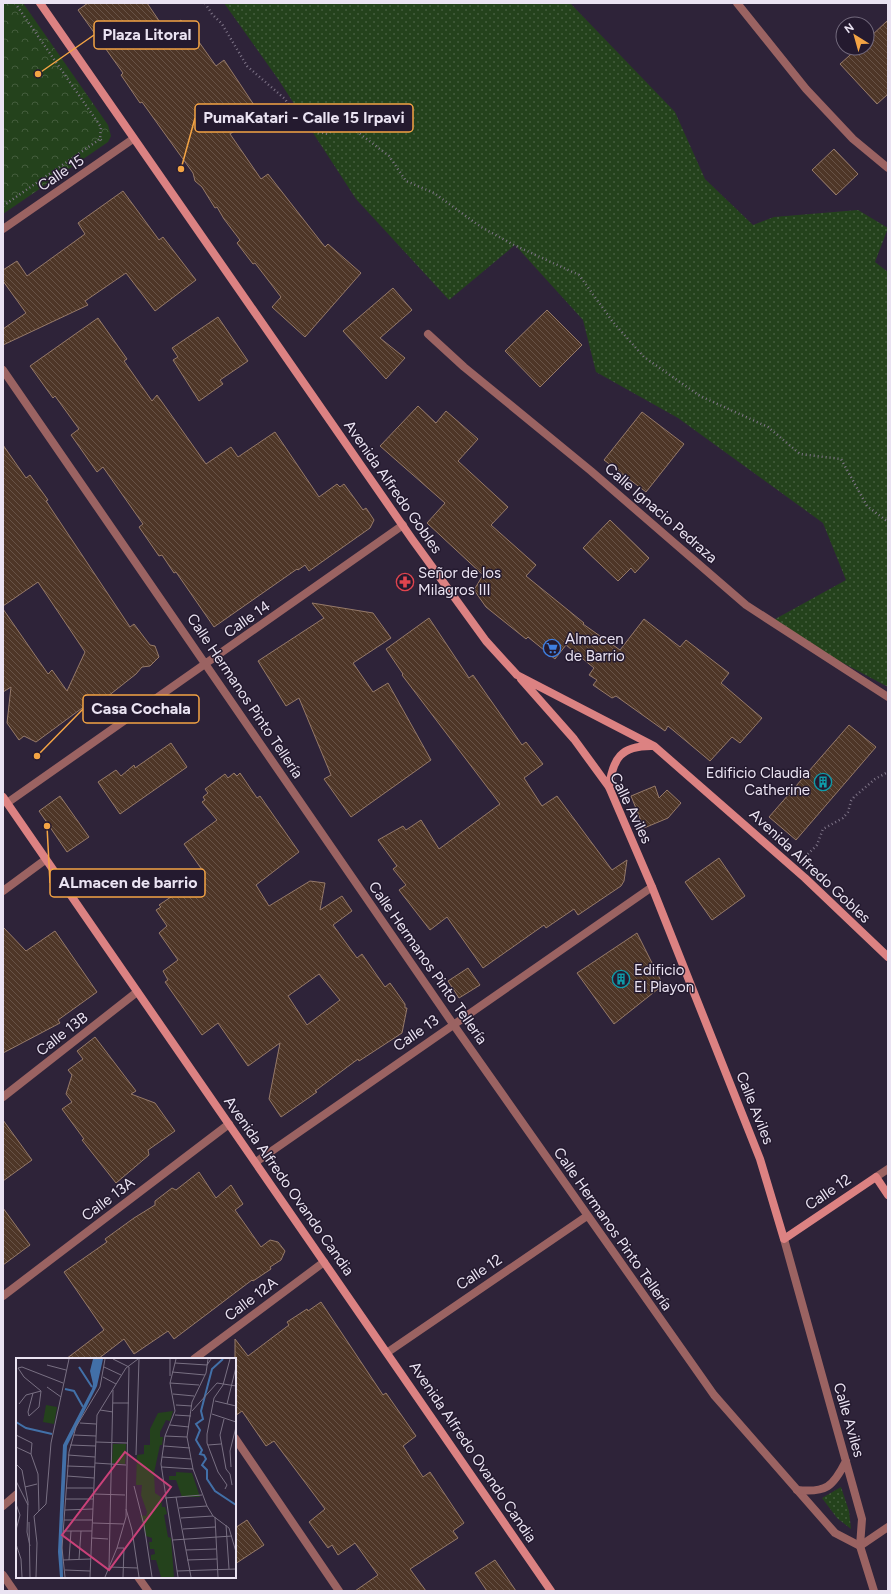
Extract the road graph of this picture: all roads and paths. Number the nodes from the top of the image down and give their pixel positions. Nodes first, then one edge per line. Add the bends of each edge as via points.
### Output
1 (15, 3) edge
2 (40, 3) edge
3 (205, 3) edge
4 (737, 3) edge
5 (133, 139) junction
6 (888, 168) edge
7 (3, 206) edge
8 (3, 229) edge
9 (428, 334) dead end
10 (3, 370) edge
11 (888, 522) edge
12 (403, 525) junction
13 (206, 664) junction
14 (517, 675) junction
15 (888, 697) edge
16 (654, 746) junction
17 (888, 772) edge
18 (610, 787) junction
19 (5, 800) edge
20 (45, 860) junction
21 (810, 863) dead end
22 (652, 887) junction
23 (3, 891) edge
24 (888, 957) edge
25 (137, 992) junction
26 (453, 1024) junction
27 (3, 1097) edge
28 (229, 1124) junction
29 (256, 1162) junction
30 (888, 1169) edge
31 (876, 1177) junction
32 (888, 1195) edge
33 (587, 1216) junction
34 (784, 1239) junction
35 (324, 1262) junction
36 (3, 1296) edge
37 (388, 1352) junction
38 (195, 1358) edge
39 (236, 1439) edge
40 (846, 1461) junction
41 (797, 1490) junction
42 (16, 1495) edge
43 (3, 1506) edge
44 (888, 1528) edge
45 (860, 1546) junction
46 (3, 1575) edge
47 (139, 1578) edge
48 (14, 1591) edge
49 (148, 1591) edge
50 (339, 1591) edge
51 (552, 1591) edge
52 (874, 1591) edge

1 - 7 path via 101,127 100,139
2 - 5 main road, Avenida Alfredo Gobles
3 - 11 path via 222,24 247,66 285,99 302,126 308,130 328,134 340,124 351,127 389,156 406,182 434,193 481,227 514,245 579,275 613,322 644,357 700,396 768,427 800,454 841,458 867,506
4 - 6 street via 806,89 853,139
5 - 8 street, Calle 15
5 - 12 main road, Avenida Alfredo Gobles
9 - 15 street, Calle Ignacio Pedraza via 464,368 591,471 746,605
10 - 13 street, Calle Hermanos Pinto Tellería
12 - 13 street, Calle 14
12 - 14 main road, Avenida Alfredo Gobles via 486,641
13 - 19 street, Calle 14
13 - 26 street, Calle Hermanos Pinto Tellería
14 - 16 main road, Avenida Alfredo Gobles
14 - 18 main road, Calle Aviles via 574,739
16 - 18 main road via 636,746 620,755 611,770
16 - 24 main road, Avenida Alfredo Gobles via 800,874
17 - 21 path via 871,782 854,797 843,818 824,830 817,845 805,858
18 - 22 main road, Calle Aviles
19 - 20 main road, Avenida Alfredo Ovando Candia
20 - 23 street
20 - 25 main road, Avenida Alfredo Ovando Candia
22 - 26 street, Calle 13
22 - 34 main road, Calle Aviles via 760,1159
25 - 27 street, Calle 13B
25 - 28 main road, Avenida Alfredo Ovando Candia
26 - 29 street, Calle 13
26 - 33 street, Calle Hermanos Pinto Tellería
28 - 29 main road, Avenida Alfredo Ovando Candia
28 - 36 street, Calle 13A
29 - 35 main road, Avenida Alfredo Ovando Candia
30 - 31 street, Calle 12
31 - 32 main road
31 - 34 main road, Calle 12
33 - 37 street, Calle 12
33 - 41 street, Calle Hermanos Pinto Tellería via 714,1396
34 - 40 street, Calle Aviles
35 - 37 main road, Avenida Alfredo Ovando Candia
35 - 38 street, Calle 12A
37 - 51 main road, Avenida Alfredo Ovando Candia
39 - 50 street
40 - 41 street via 837,1478 828,1487 814,1492
40 - 45 street, Calle Aviles via 862,1519
41 - 45 street, Calle Hermanos Pinto Tellería via 835,1533
42 - 43 street
44 - 45 street
45 - 52 street, Calle Aviles
46 - 48 street
47 - 49 street

